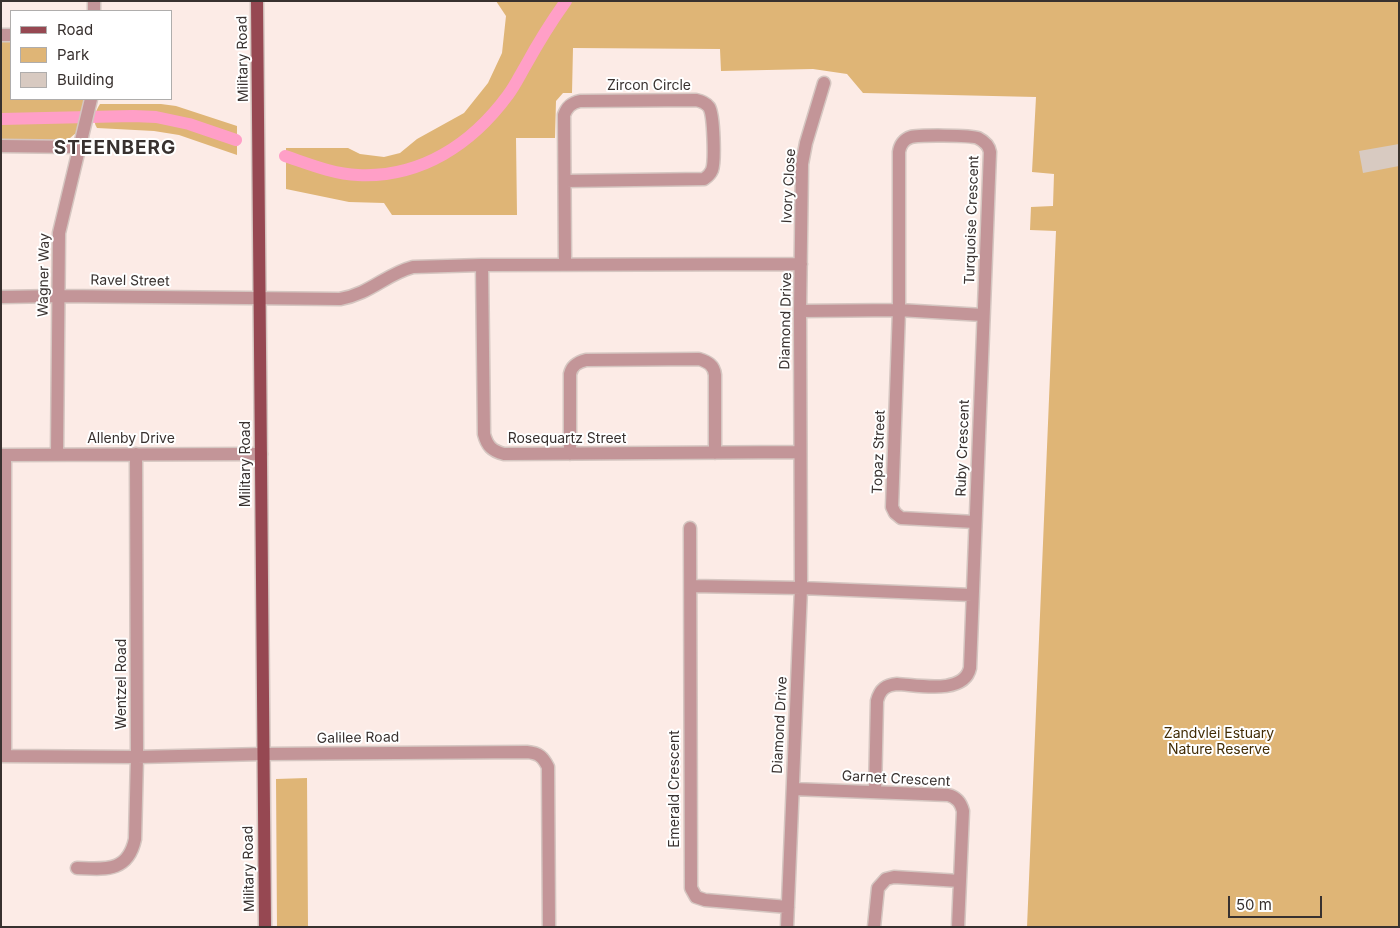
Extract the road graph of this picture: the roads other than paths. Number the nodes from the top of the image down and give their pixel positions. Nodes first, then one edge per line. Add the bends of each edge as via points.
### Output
1 (257, 1) edge
2 (824, 82) dead end
3 (89, 104) edge
4 (1, 146) edge
5 (79, 147) junction
6 (565, 181) junction
7 (565, 264) junction
8 (801, 264) junction
9 (482, 265) junction
10 (58, 296) junction
11 (1, 297) edge
12 (259, 298) junction
13 (899, 310) junction
14 (800, 311) junction
15 (983, 315) junction
16 (800, 452) junction
17 (715, 453) junction
18 (136, 454) junction
19 (261, 454) junction
20 (570, 454) junction
21 (3, 455) edge
22 (57, 455) junction
23 (975, 522) junction
24 (690, 528) dead end
25 (691, 586) junction
26 (802, 588) junction
27 (972, 595) junction
28 (263, 754) junction
29 (3, 756) edge
30 (137, 757) junction
31 (793, 789) junction
32 (875, 792) junction
33 (77, 868) dead end
34 (960, 881) junction
35 (788, 907) junction
36 (265, 927) edge
37 (549, 927) edge
38 (787, 927) edge
39 (874, 927) edge
40 (958, 927) edge

1 - 12 main road, Military Road
2 - 8 street, Ivory Close via 802,164
3 - 5 street, Wagner Way
4 - 5 street
5 - 10 street, Wagner Way via 59,233
6 - 6 street, Zircon Circle via 564,116 572,104 586,101 696,100 706,104 711,111 713,165 704,179
6 - 7 street, Zircon Circle
7 - 8 street, Diamond Drive
7 - 9 street, Diamond Drive
8 - 14 street, Diamond Drive
9 - 12 street, Diamond Drive via 404,269 362,293 340,299
9 - 20 street, Rosequartz Street via 486,442 491,449 504,454
10 - 11 street, Ravel Street
10 - 12 street, Ravel Street
10 - 22 street, Wagner Way
12 - 19 main road, Military Road
13 - 14 street
13 - 15 street
13 - 15 street, Turquoise Crescent via 899,149 907,139 917,136 974,137 984,142 990,152
13 - 23 street, Topaz Street via 893,509 896,516 902,518
14 - 16 street, Diamond Drive
15 - 23 street, Ruby Crescent
16 - 17 street, Rosequartz Street
16 - 26 street, Diamond Drive
17 - 20 street, Rosequartz Street
17 - 20 street via 715,375 709,364 699,359 586,360 576,364 570,374
18 - 19 street, Allenby Drive
18 - 22 street, Allenby Drive
18 - 30 street, Wentzel Road
19 - 28 main road, Military Road
21 - 22 street, Allenby Drive
21 - 29 street
23 - 27 street, Ruby Crescent
24 - 25 street, Emerald Crescent
25 - 26 street
25 - 35 street, Emerald Crescent via 691,888 696,897 705,900
26 - 27 street
26 - 31 street, Diamond Drive
27 - 32 street, Ruby Crescent via 970,668 967,676 948,686 889,685 879,694
28 - 30 street, Galilee Road
28 - 36 main road, Military Road
28 - 37 street, Galilee Road via 537,753 548,767
29 - 30 street, Galilee Road
30 - 33 street, Wentzel Road via 133,849 114,868
31 - 32 street, Garnet Crescent
31 - 35 street, Diamond Drive
32 - 34 street, Garnet Crescent via 955,797 963,811
34 - 39 street via 886,879 878,888
34 - 40 street, Garnet Crescent
35 - 38 street, Diamond Drive

